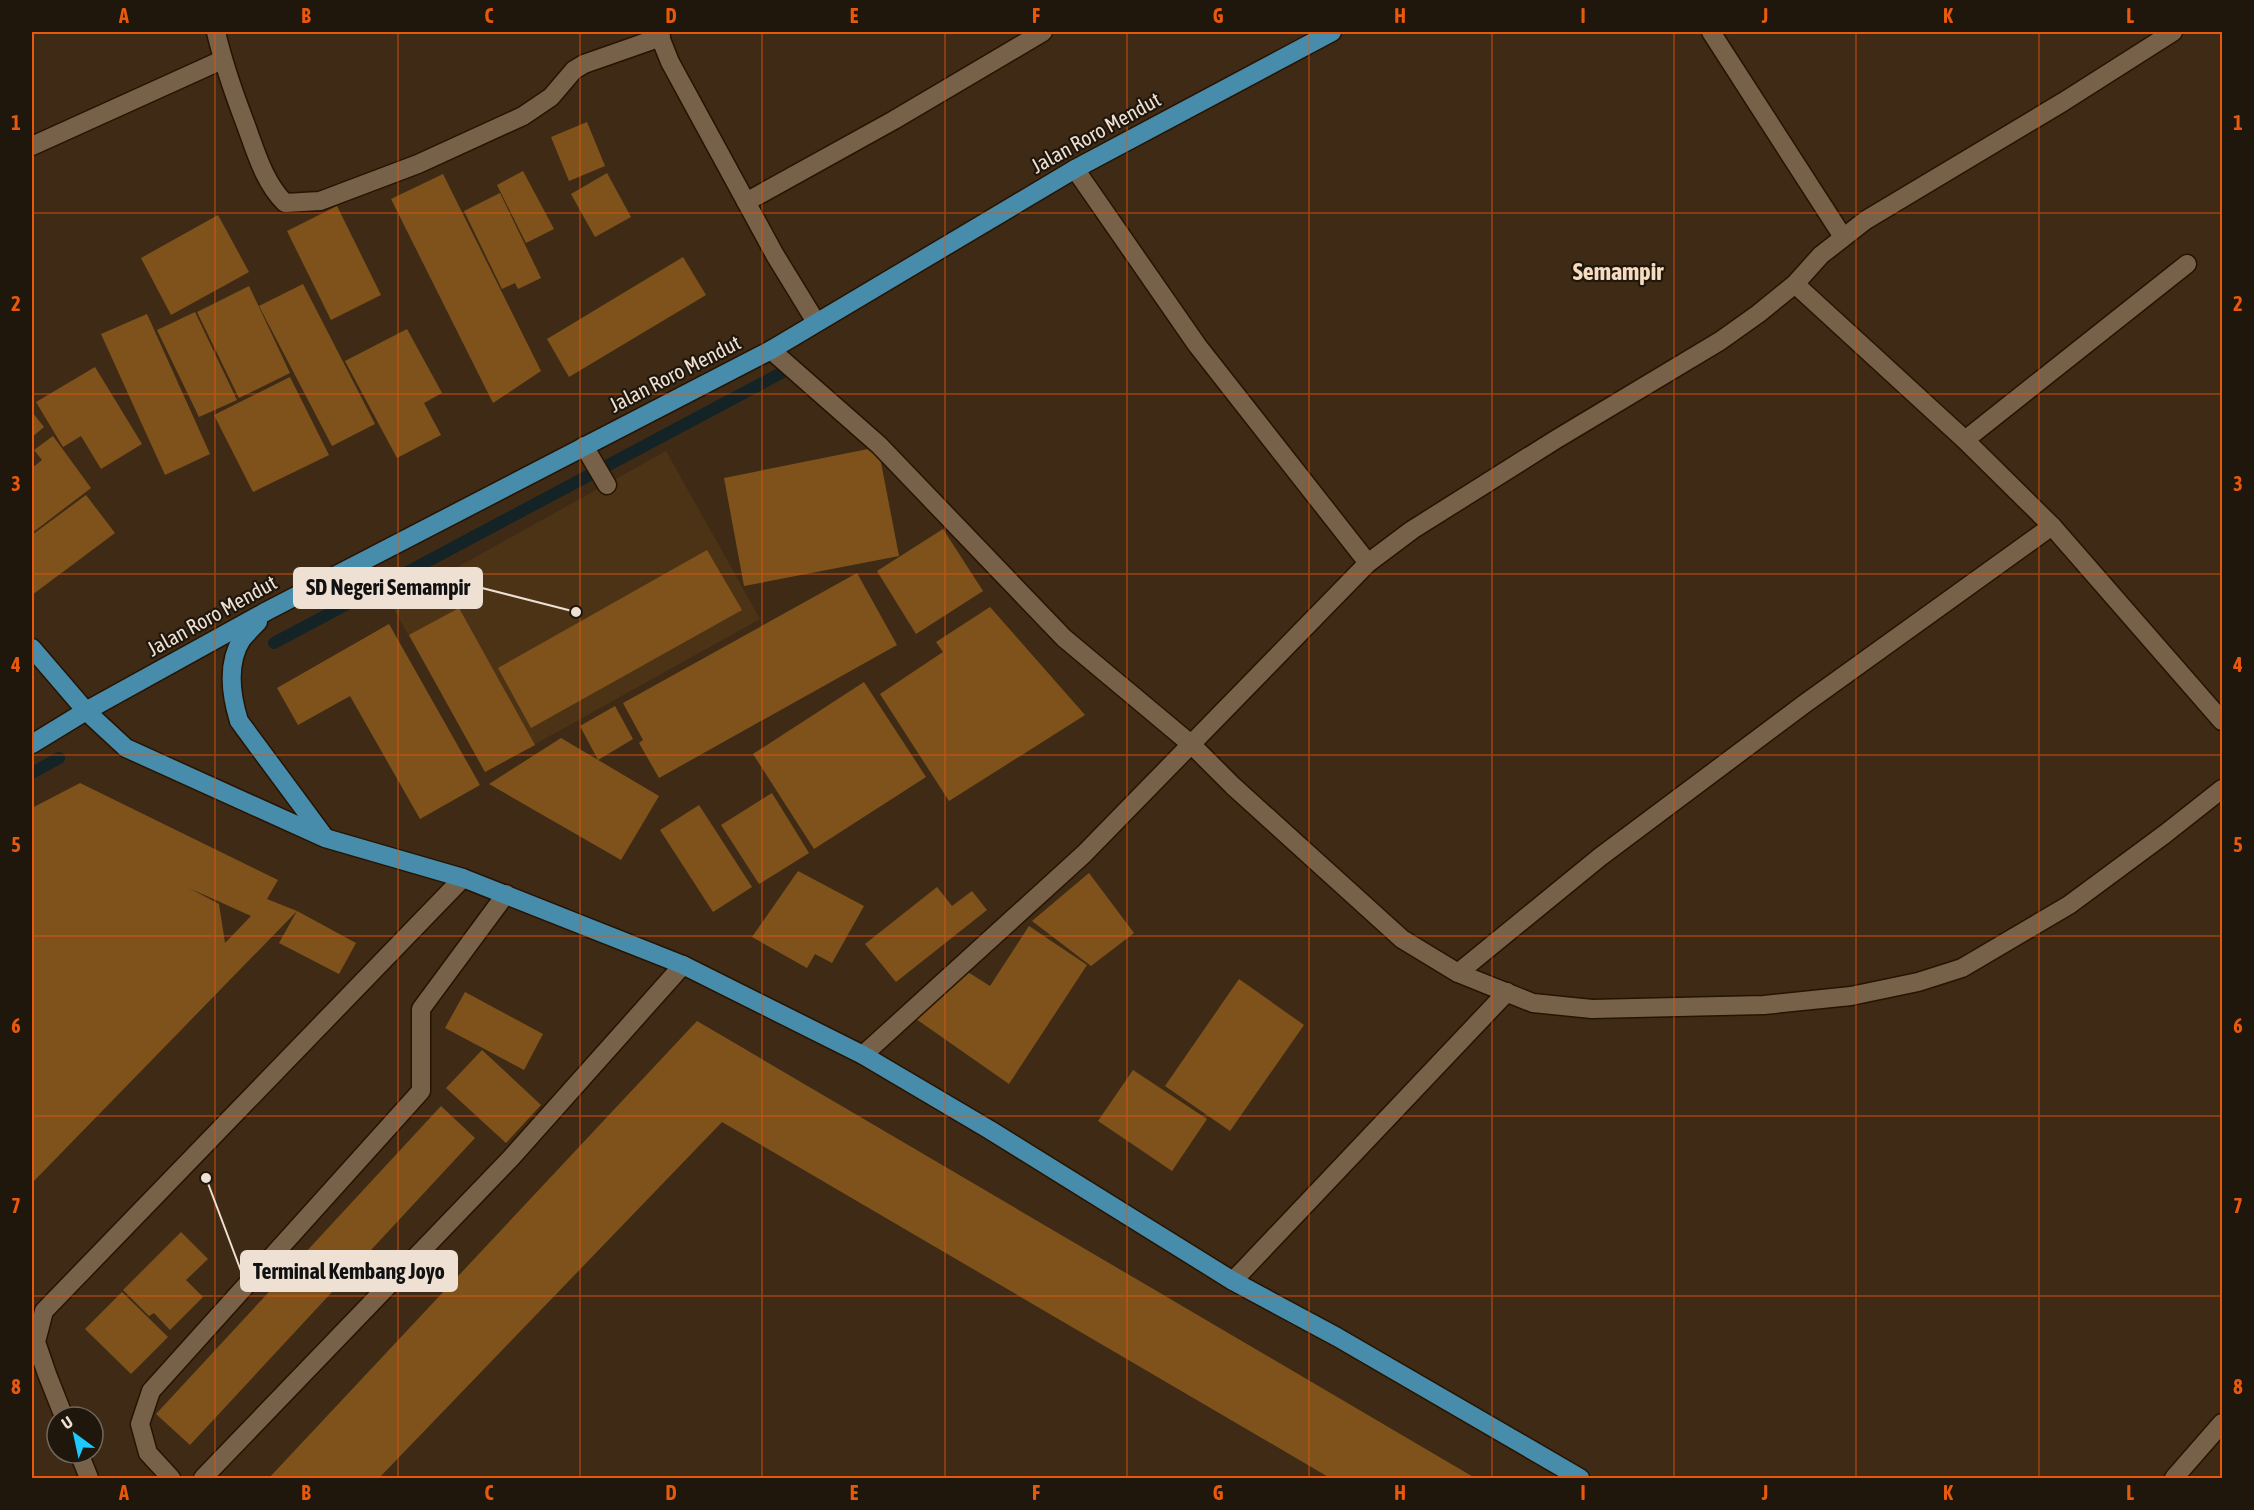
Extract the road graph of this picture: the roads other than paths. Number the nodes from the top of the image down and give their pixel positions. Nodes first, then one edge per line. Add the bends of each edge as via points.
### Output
1 (216, 32) edge
2 (1044, 32) edge
3 (1332, 32) edge
4 (1711, 32) edge
5 (2173, 32) edge
6 (659, 34) edge
7 (222, 60) junction
8 (32, 146) edge
9 (1075, 170) junction
10 (750, 209) junction
11 (1843, 237) junction
12 (2187, 264) dead end
13 (1795, 284) junction
14 (816, 322) junction
15 (771, 350) junction
16 (1965, 440) junction
17 (588, 454) junction
18 (607, 484) dead end
19 (2052, 526) junction
20 (1368, 563) junction
21 (267, 611) junction
22 (32, 648) edge
23 (86, 711) junction
24 (2223, 721) edge
25 (32, 744) edge
26 (1192, 745) junction
27 (2223, 789) edge
28 (325, 838) junction
29 (463, 878) junction
30 (506, 894) junction
31 (683, 965) junction
32 (1458, 973) junction
33 (1507, 992) junction
34 (863, 1055) junction
35 (1233, 1281) junction
36 (59, 1405) edge
37 (2223, 1423) edge
38 (171, 1479) edge
39 (203, 1479) edge
40 (1580, 1479) edge
41 (2174, 1479) edge

1 - 7 street
2 - 10 street
3 - 9 main road, Jalan Roro Mendut
4 - 11 street
5 - 11 street
6 - 7 street via 584,63 551,97 523,116 418,164 320,201 285,202 275,192 260,163
6 - 10 street via 670,62
7 - 8 street
9 - 14 main road, Jalan Roro Mendut
9 - 20 street via 1197,345
10 - 14 street
11 - 13 street
12 - 16 street
13 - 16 street
13 - 20 street via 1720,341 1412,530
14 - 15 main road, Jalan Roro Mendut
15 - 17 main road, Jalan Roro Mendut
15 - 26 street via 879,445 1064,638
16 - 19 street
17 - 18 street
17 - 21 main road, Jalan Roro Mendut
19 - 24 street
19 - 32 street via 1600,857
20 - 26 street
21 - 23 main road, Jalan Roro Mendut
21 - 28 main road via 242,640 231,671 232,699 239,721
22 - 23 main road
23 - 25 main road, Jalan Roro Mendut
23 - 28 main road via 126,748
26 - 32 street via 1402,939
26 - 34 street via 1084,854
27 - 33 street via 2069,905 1962,968 1918,982 1851,996 1764,1005 1592,1010 1533,1003
28 - 29 main road
29 - 30 main road
29 - 36 street via 44,1311 36,1342
30 - 31 main road
30 - 38 street via 421,1009 421,1091 151,1391 140,1424 148,1453
31 - 34 main road
31 - 39 street via 511,1158
32 - 33 street
33 - 35 street
34 - 35 main road
35 - 40 main road
37 - 41 street

